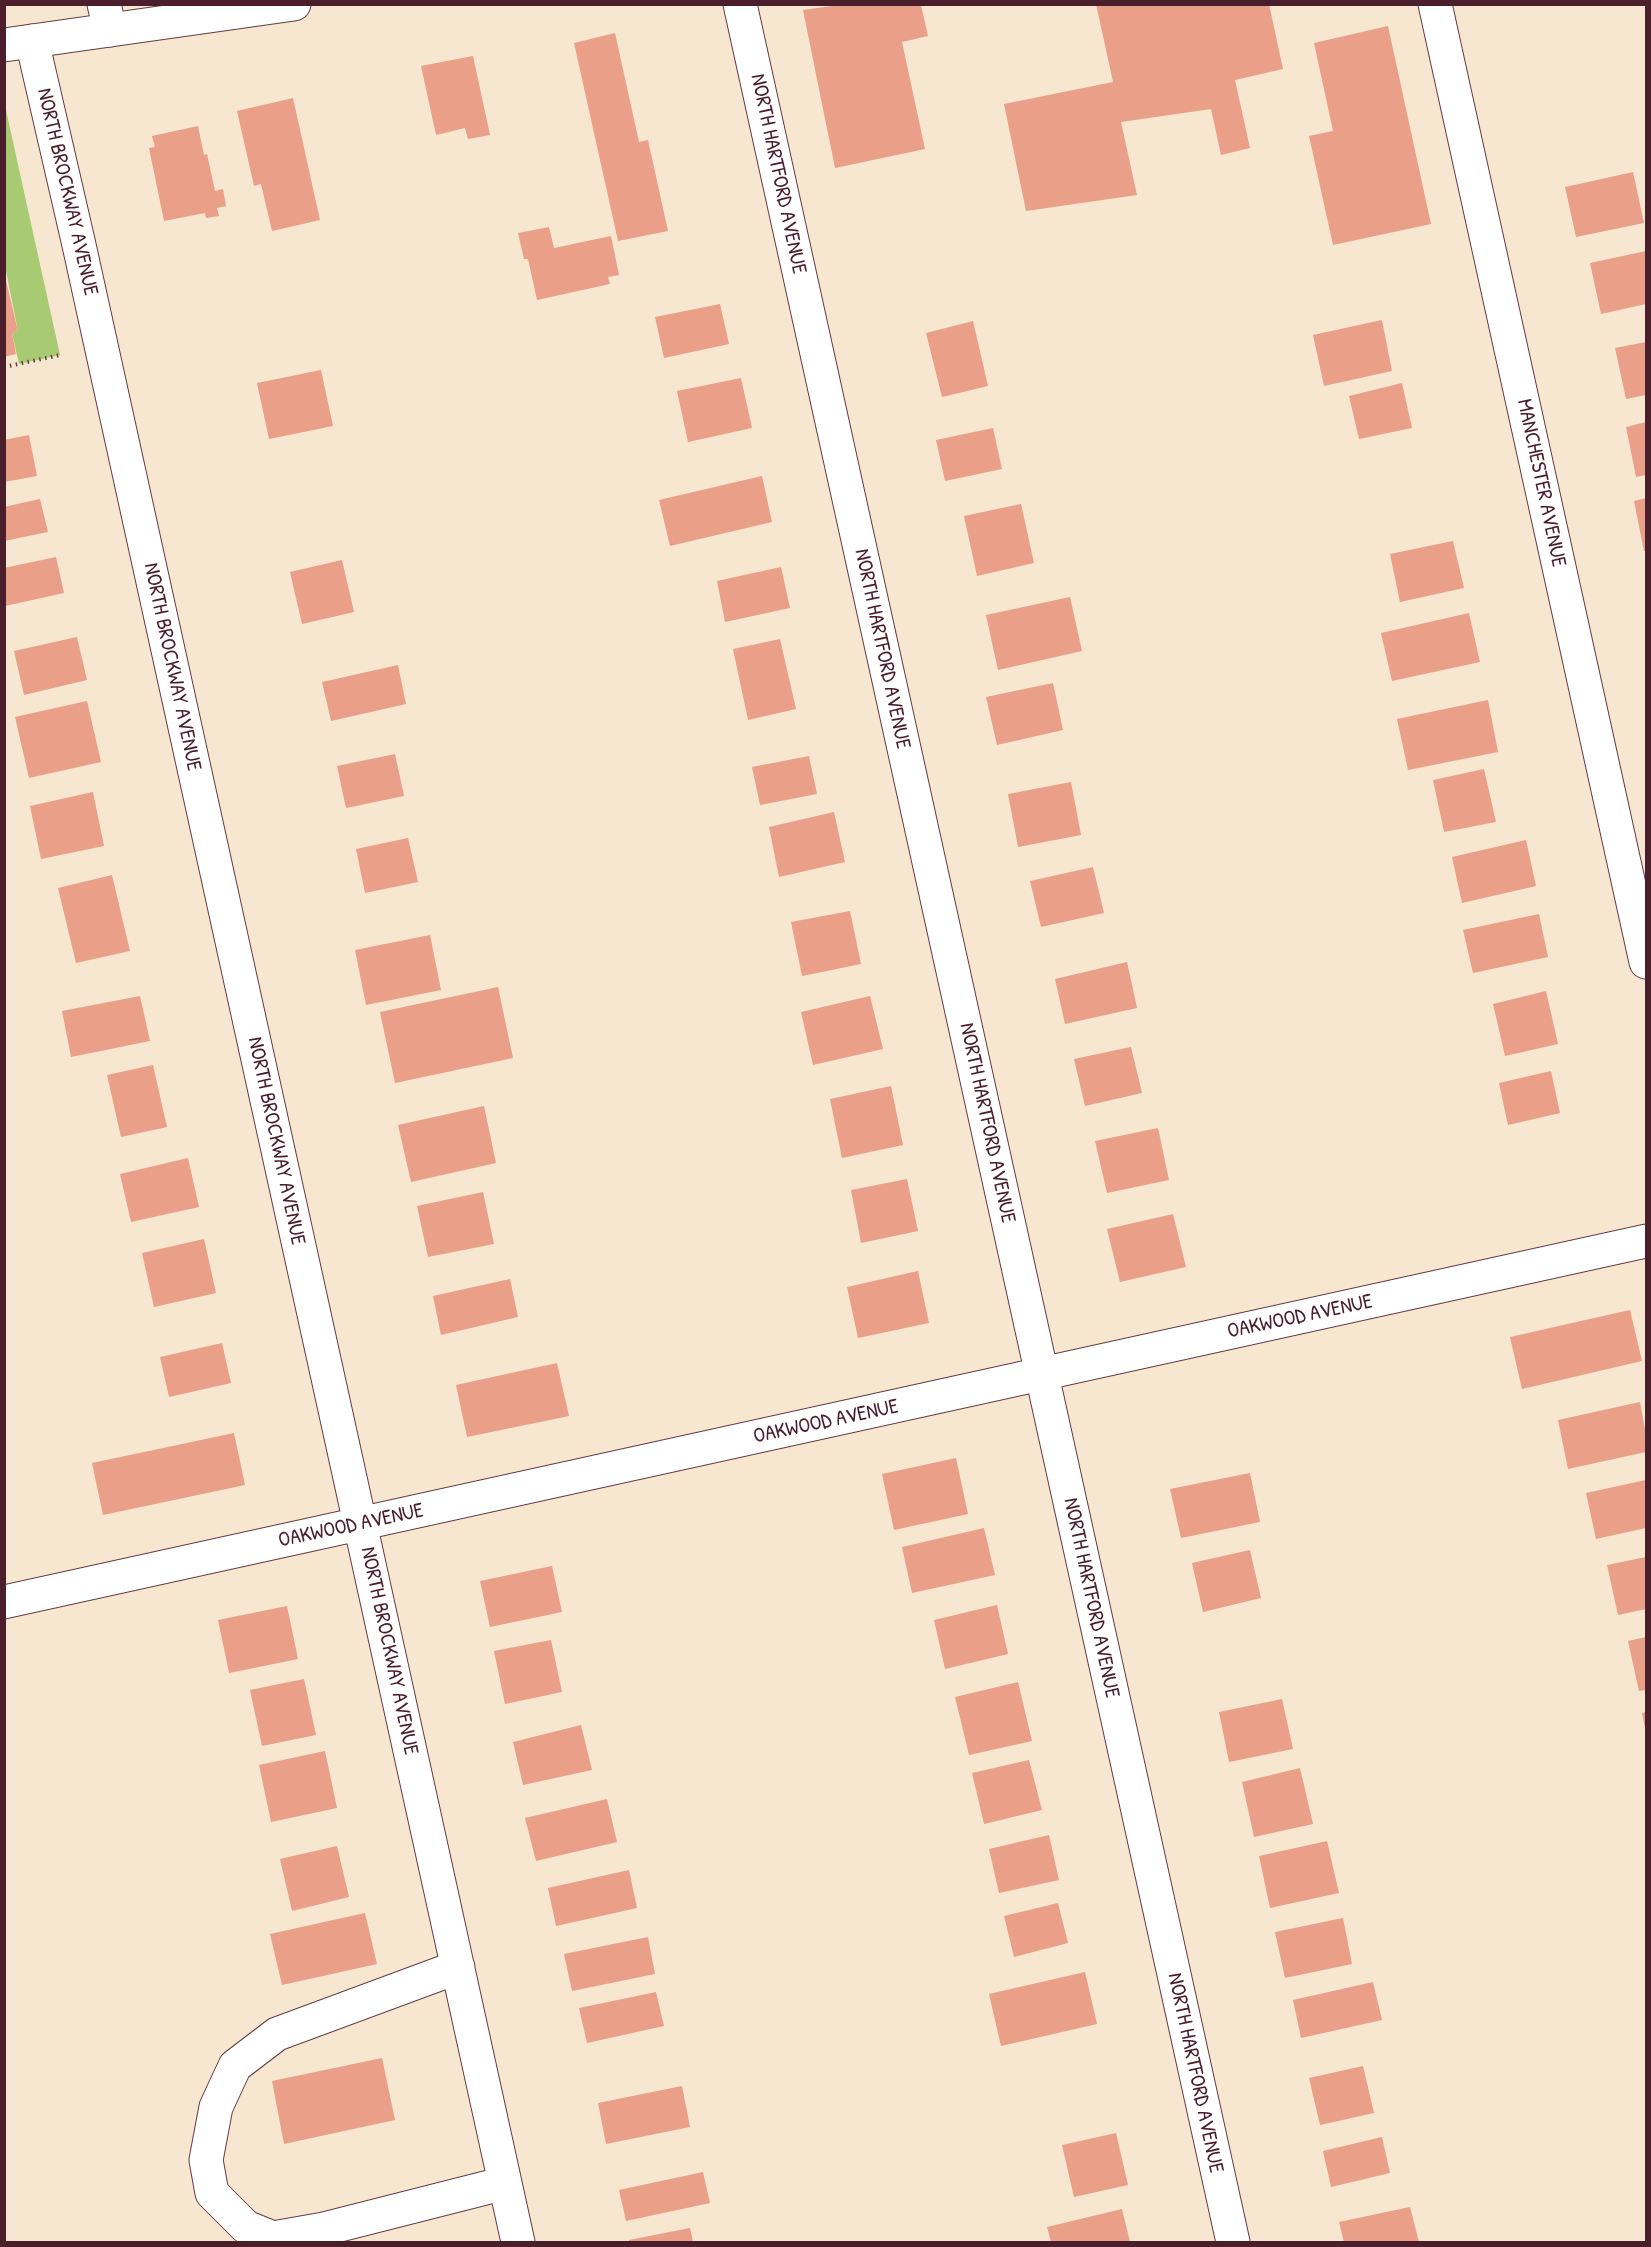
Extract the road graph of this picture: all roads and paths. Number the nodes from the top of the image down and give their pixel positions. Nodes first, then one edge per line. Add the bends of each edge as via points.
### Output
1 (294, 4) edge
2 (740, 4) edge
3 (1435, 4) edge
4 (107, 17) edge
5 (18, 43) edge
6 (60, 355) dead end
7 (4, 367) edge
8 (1647, 962) edge
9 (1647, 1241) edge
10 (1042, 1374) junction
11 (361, 1524) junction
12 (4, 1602) edge
13 (458, 1967) junction
14 (505, 2183) junction
15 (518, 2242) edge
16 (1233, 2242) edge

1 - 4 street
2 - 10 street, NORTH HARTFORD AVENUE
3 - 8 street, MANCHESTER AVENUE
4 - 5 street
5 - 11 street, NORTH BROCKWAY AVENUE via 84,268
6 - 7 path
9 - 10 street, OAKWOOD AVENUE
10 - 11 street, OAKWOOD AVENUE
10 - 16 street, NORTH HARTFORD AVENUE
11 - 12 street, OAKWOOD AVENUE
11 - 13 street, NORTH BROCKWAY AVENUE
13 - 14 street, NORTH BROCKWAY AVENUE
13 - 14 street via 277,2034 235,2066 216,2107 206,2160 212,2193 246,2227 273,2238 324,2229
14 - 15 street, NORTH BROCKWAY AVENUE

